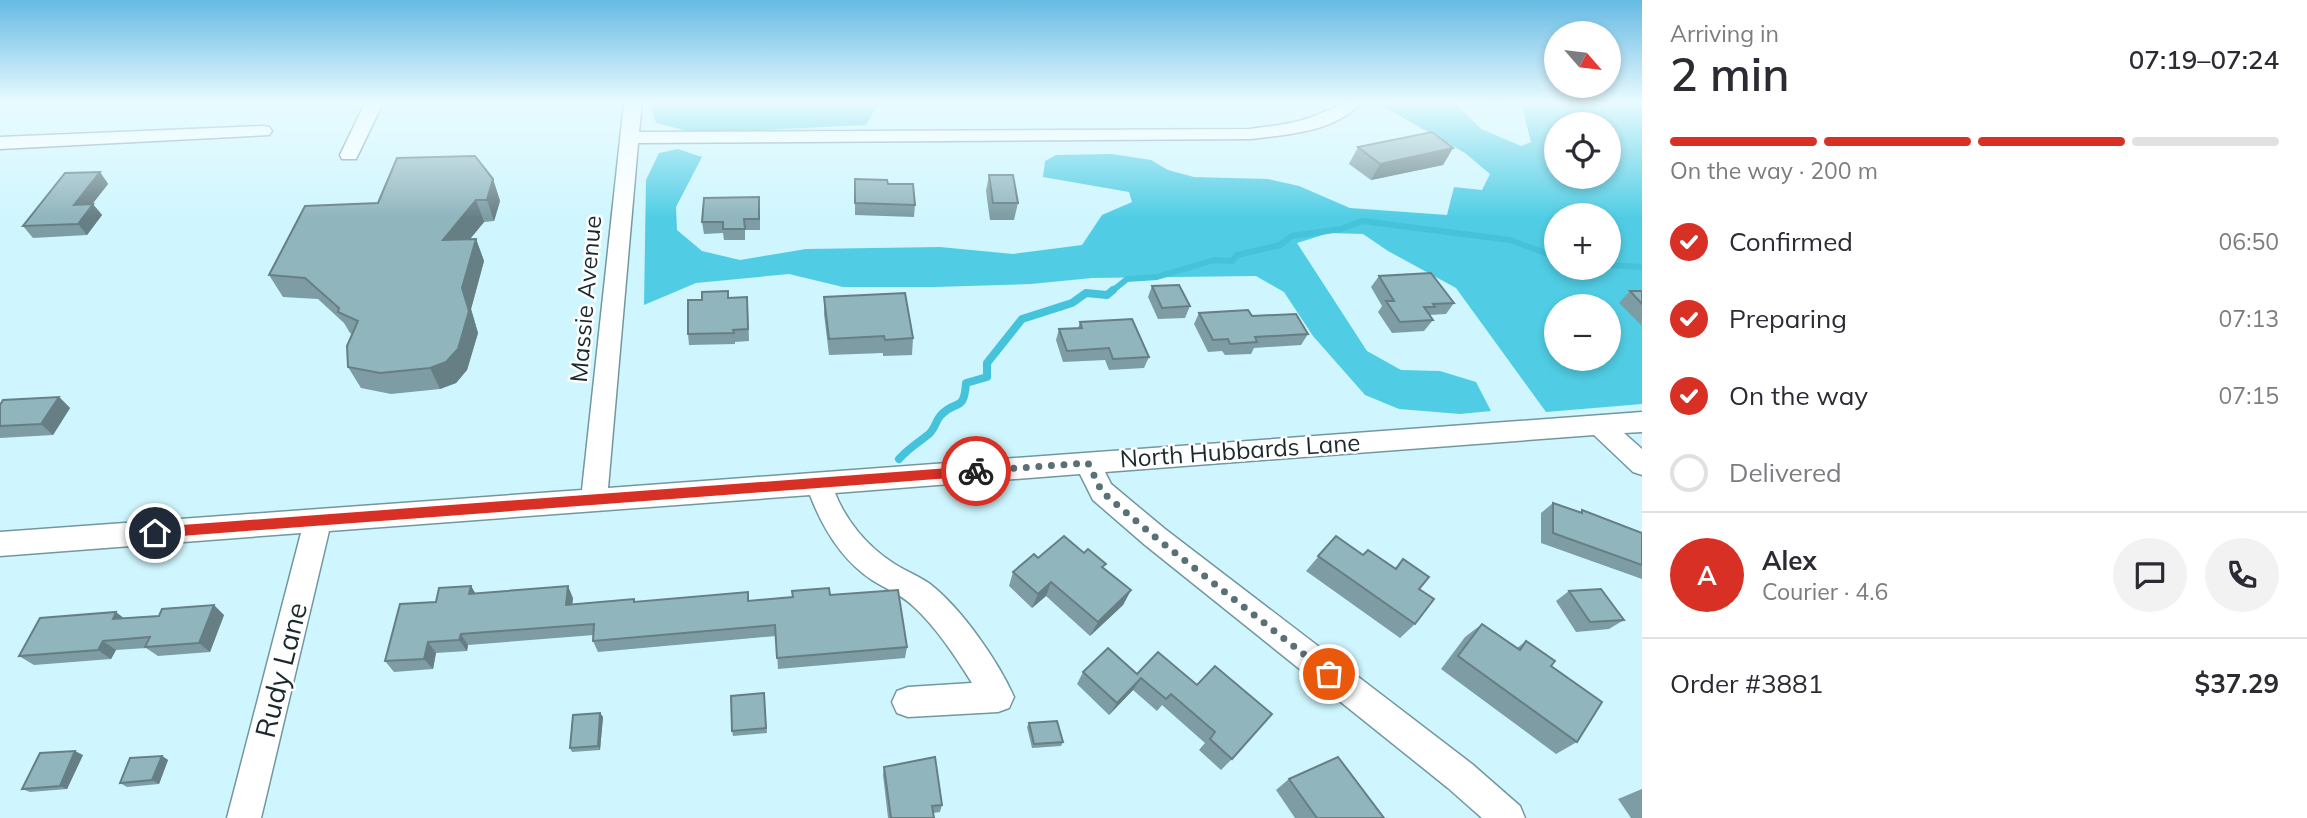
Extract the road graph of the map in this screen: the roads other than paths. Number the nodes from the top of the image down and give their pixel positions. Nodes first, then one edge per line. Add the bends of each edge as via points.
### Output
1 (40, 141) edge
2 (356, 141) edge
3 (629, 141) edge
4 (0, 143) edge
5 (349, 155) dead end
6 (1642, 422) edge
7 (1600, 426) junction
8 (1088, 463) junction
9 (1642, 465) edge
10 (819, 483) junction
11 (594, 500) junction
12 (318, 521) junction
13 (0, 544) edge
14 (908, 702) dead end
15 (244, 818) edge
16 (1508, 818) edge

1 - 4 street
2 - 5 street
3 - 11 street, Massie Avenue
6 - 7 street, North Hubbards Lane
7 - 8 street, North Hubbards Lane
7 - 9 street
8 - 10 street, North Hubbards Lane
8 - 16 street via 1102,492 1155,537
10 - 11 street, North Hubbards Lane
10 - 14 street via 841,533 880,570 923,596 963,640 998,697
11 - 12 street, North Hubbards Lane
12 - 13 street, North Hubbards Lane
12 - 15 street, Rudy Lane

